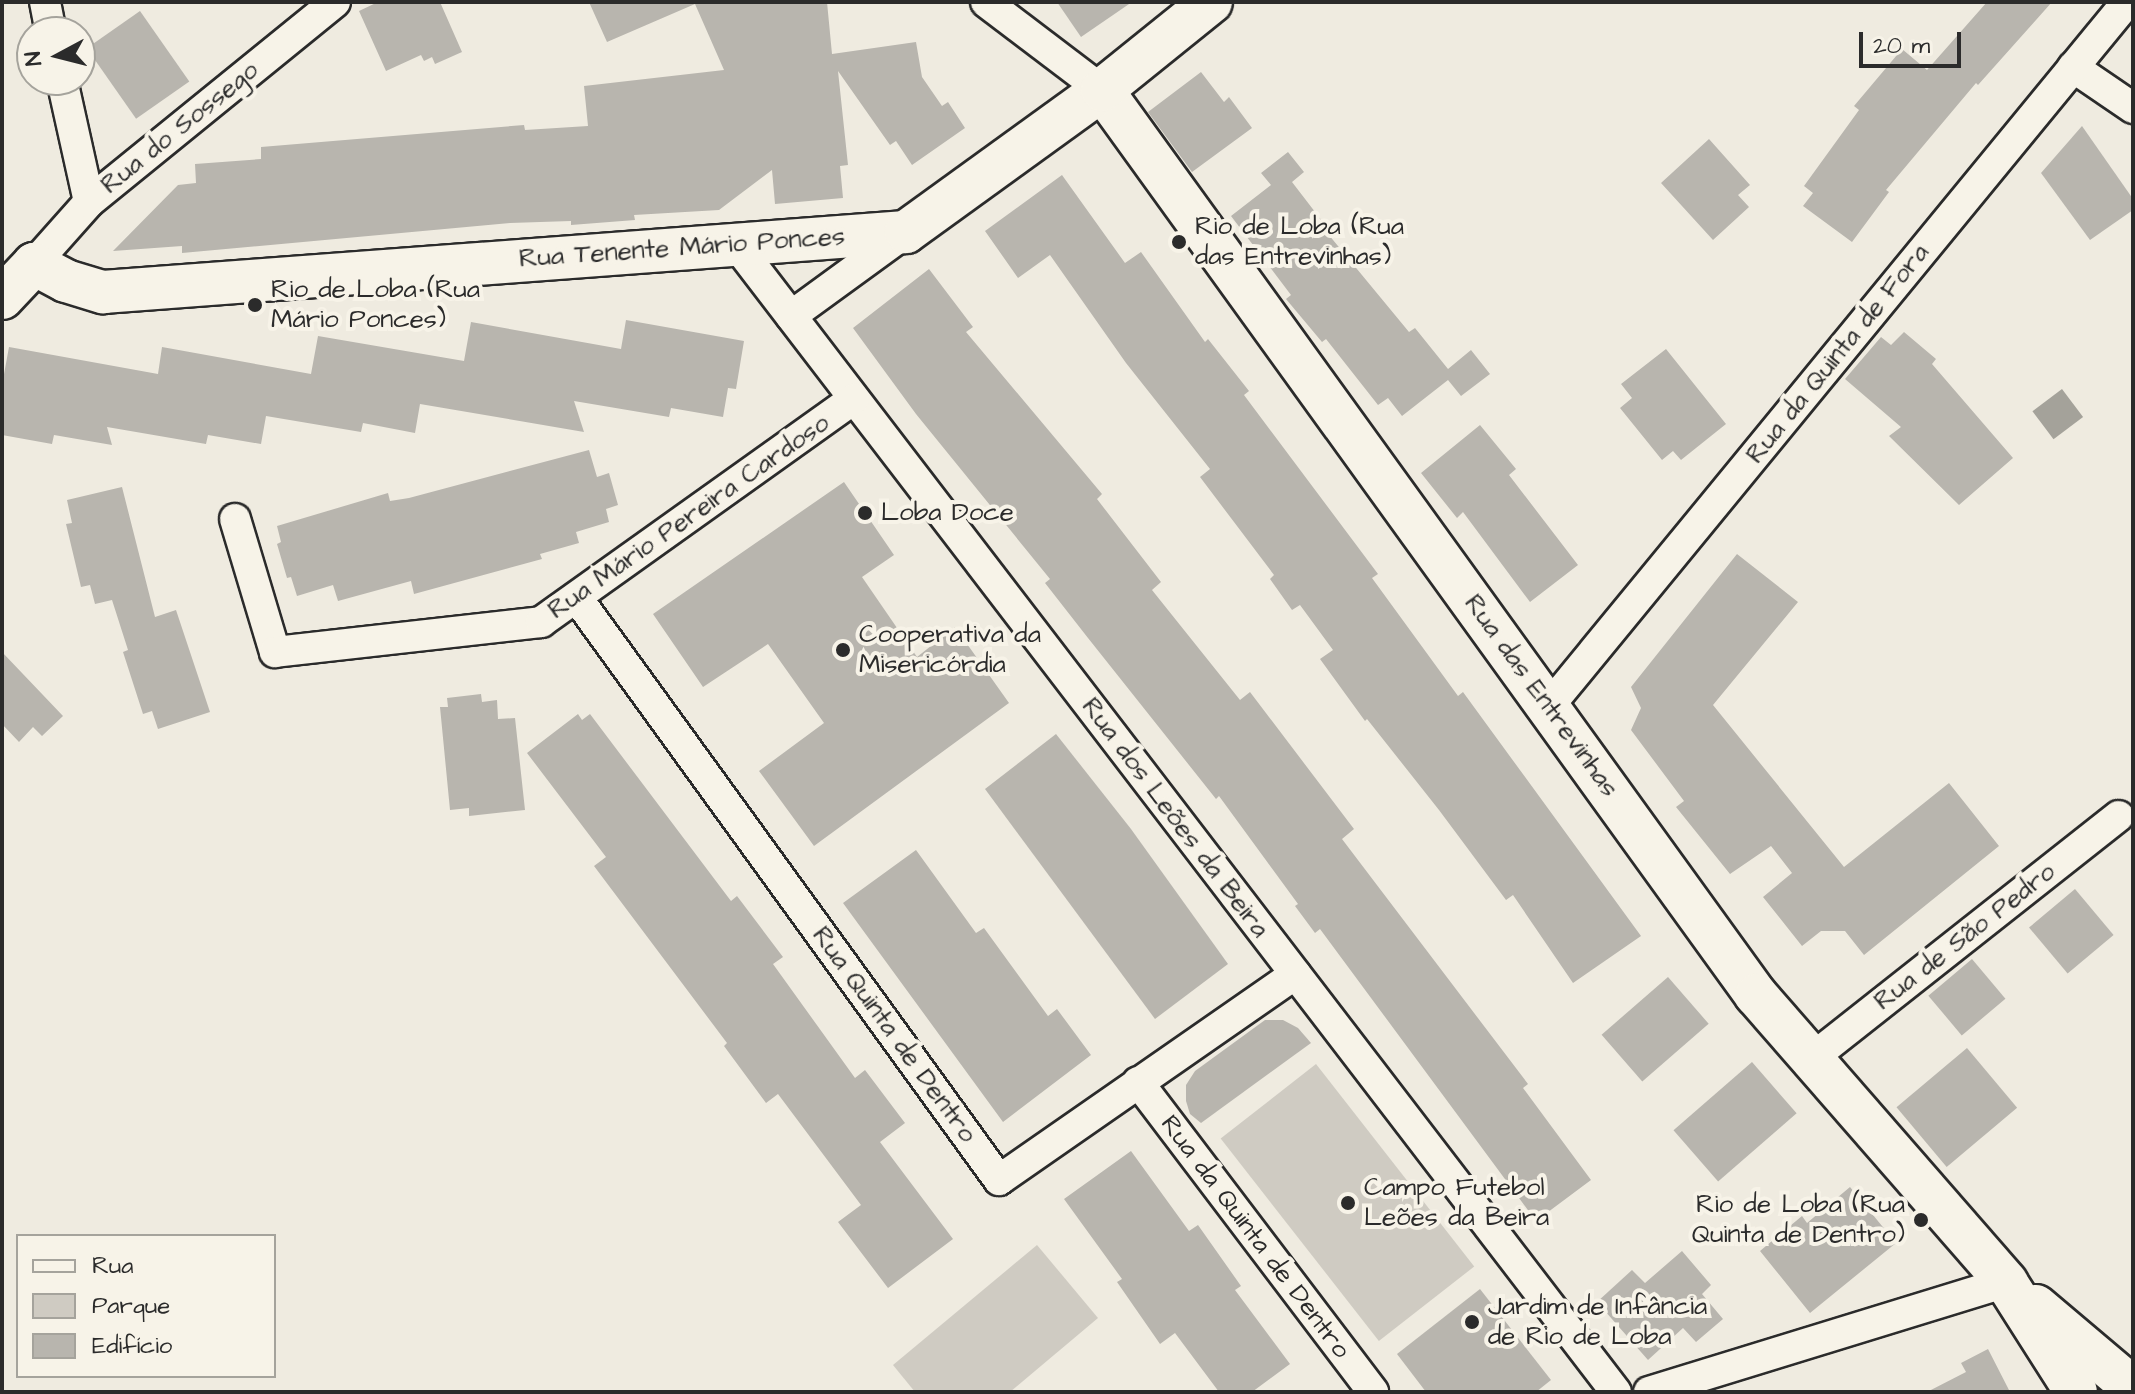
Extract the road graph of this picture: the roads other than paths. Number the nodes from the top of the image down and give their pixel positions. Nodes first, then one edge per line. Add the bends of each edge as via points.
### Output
1 (335, 2) edge
2 (986, 2) edge
3 (1211, 2) edge
4 (2127, 2) edge
5 (2073, 67) junction
6 (1102, 90) junction
7 (66, 96) edge
8 (2133, 108) edge
9 (89, 202) junction
10 (906, 232) junction
11 (735, 243) junction
12 (34, 264) junction
13 (2, 298) edge
14 (791, 316) junction
15 (854, 399) junction
16 (235, 519) dead end
17 (577, 598) junction
18 (1549, 706) junction
19 (2119, 816) dead end
20 (1295, 974) junction
21 (1811, 1059) junction
22 (1138, 1082) junction
23 (2006, 1282) junction
24 (2133, 1388) edge
25 (1373, 1392) edge
26 (1616, 1392) edge
27 (1649, 1392) edge
28 (2076, 1392) edge

1 - 9 street, Rua do Sossego
2 - 6 street
3 - 6 street, Rua Tenente Mário Ponces
4 - 5 street, Rua da Quinta de Fora
5 - 8 street
5 - 18 street, Rua da Quinta de Fora
6 - 10 street, Rua Tenente Mário Ponces
6 - 18 street, Rua das Entrevinhas
7 - 9 street
9 - 12 street, Rua do Sossego
10 - 11 street, Rua Tenente Mário Ponces
10 - 14 street, Rua Tenente Mário Ponces
11 - 12 street, Rua Tenente Mário Ponces via 103,292
11 - 14 street, Rua dos Leões da Beira
12 - 13 street
14 - 15 street, Rua dos Leões da Beira
15 - 17 street, Rua Mário Pereira Cardoso
15 - 20 street, Rua dos Leões da Beira
16 - 17 street, Rua Mário Pereira Cardoso via 275,652 541,622
17 - 22 street, Rua Quinta de Dentro via 999,1180
18 - 21 street, Rua das Entrevinhas via 1756,995
19 - 21 street, Rua de São Pedro
20 - 22 street, Rua Quinta de Dentro
20 - 26 street, Rua dos Leões da Beira
21 - 23 street, Rua das Entrevinhas
22 - 25 street, Rua da Quinta de Dentro
23 - 24 street, Rua das Entrevinhas
23 - 27 street
23 - 28 street, Rua das Entrevinhas

